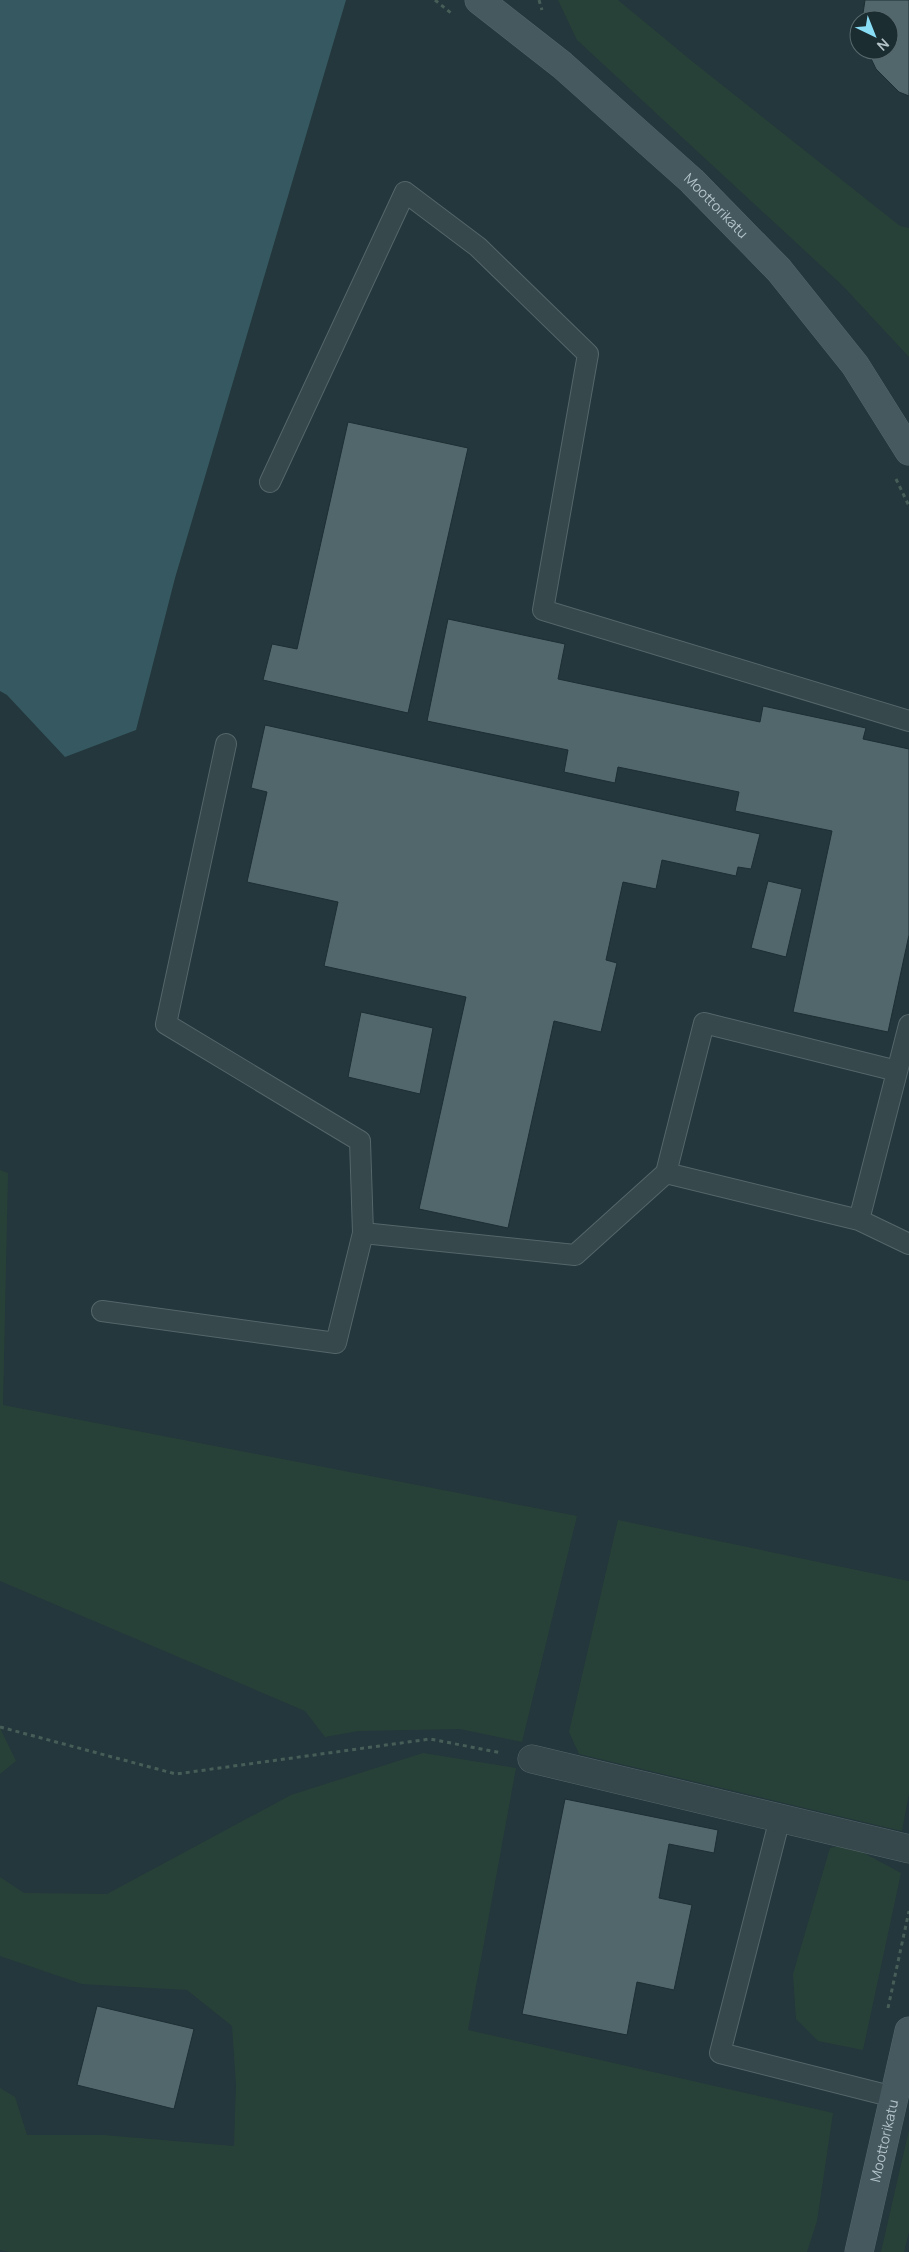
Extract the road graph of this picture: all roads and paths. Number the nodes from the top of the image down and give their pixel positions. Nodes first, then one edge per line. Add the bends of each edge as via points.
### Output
1 (435, 0) edge
2 (480, 0) edge
3 (457, 18) dead end
4 (909, 451) edge
5 (895, 477) dead end
6 (270, 482) dead end
7 (909, 506) edge
8 (909, 720) edge
9 (226, 744) dead end
10 (909, 1025) edge
11 (897, 1071) junction
12 (666, 1173) junction
13 (859, 1220) junction
14 (364, 1233) junction
15 (909, 1244) edge
16 (102, 1311) dead end
17 (0, 1727) edge
18 (532, 1759) joint
19 (780, 1818) junction
20 (909, 1849) edge
21 (909, 2031) edge
22 (894, 2098) junction
23 (859, 2252) edge

1 - 3 path
2 - 4 main road, Moottorikatu via 562,65 692,181 779,270 855,365
5 - 7 path
6 - 8 lane via 405,192 478,248 588,354 543,610
9 - 14 lane via 166,1024 360,1141
10 - 11 lane
11 - 12 lane via 704,1023
11 - 13 lane
12 - 13 lane
12 - 14 lane via 575,1255
13 - 15 lane
14 - 16 lane via 336,1343
17 - 18 path via 176,1774 430,1739
18 - 19 street
19 - 20 street
19 - 22 lane via 720,2053
21 - 22 main road, Moottorikatu
22 - 23 main road, Moottorikatu

